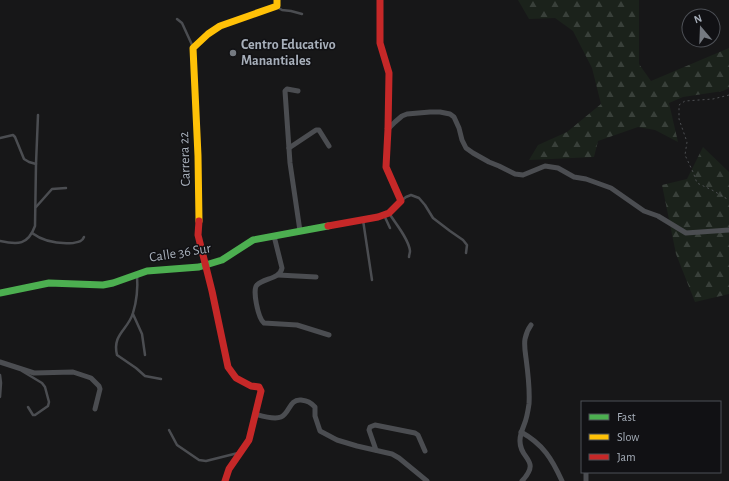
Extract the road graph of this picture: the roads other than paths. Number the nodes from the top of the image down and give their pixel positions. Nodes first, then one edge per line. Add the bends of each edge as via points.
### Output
1 (380, 0) edge
2 (277, 3) edge
3 (302, 14) dead end
4 (177, 19) dead end
5 (193, 48) junction
6 (298, 92) dead end
7 (38, 115) dead end
8 (388, 129) junction
9 (0, 138) edge
10 (329, 146) dead end
11 (289, 148) junction
12 (36, 164) junction
13 (66, 188) dead end
14 (401, 201) junction
15 (36, 208) junction
16 (386, 214) junction
17 (363, 220) junction
18 (390, 228) dead end
19 (729, 230) edge
20 (300, 231) junction
21 (32, 233) junction
22 (274, 236) junction
23 (84, 237) dead end
24 (0, 241) edge
25 (466, 254) dead end
26 (409, 257) dead end
27 (205, 265) junction
28 (137, 274) junction
29 (278, 275) junction
30 (316, 277) dead end
31 (372, 280) dead end
32 (0, 293) edge
33 (133, 314) junction
34 (530, 325) dead end
35 (329, 335) dead end
36 (145, 355) dead end
37 (0, 362) edge
38 (15, 367) junction
39 (0, 375) edge
40 (161, 380) dead end
41 (0, 397) edge
42 (28, 407) dead end
43 (95, 409) dead end
44 (255, 414) junction
45 (169, 430) dead end
46 (521, 432) junction
47 (376, 450) junction
48 (425, 451) dead end
49 (238, 453) junction
50 (221, 481) edge
51 (224, 481) edge
52 (427, 481) edge
53 (522, 481) edge
54 (562, 481) edge

1 - 8 street via 380,43 389,73
2 - 3 lane via 282,10
2 - 5 street via 220,26
4 - 5 lane via 182,23
5 - 27 street, Carrera 22 via 198,156 198,235
6 - 11 street via 287,89 285,91
7 - 12 lane
8 - 14 street via 386,167
8 - 19 street via 407,114 450,114 454,117 466,148 515,174 523,175 545,166 558,168 574,177 611,188 644,211 658,216 686,233
9 - 12 lane via 13,135 24,159
10 - 11 street via 319,130 316,130
11 - 20 street
12 - 15 lane
13 - 15 lane via 52,189
14 - 16 street, Calle 36 Sur
14 - 25 lane via 411,195 419,198 433,218 463,240 467,245
15 - 21 lane
16 - 17 street, Calle 36 Sur
16 - 18 lane
16 - 26 lane via 406,240
17 - 20 street, Calle 36 Sur
17 - 31 lane
20 - 22 street, Calle 36 Sur
21 - 23 lane via 47,241 63,244 79,242
21 - 24 lane via 20,243
22 - 27 street, Calle 36 Sur via 254,240 222,260
22 - 29 street via 282,268
27 - 28 street, Calle 36 Sur
27 - 44 street, Carrera 22 via 228,367 236,378 251,386 260,387
28 - 32 street, Calle 36 Sur via 103,285 49,283
28 - 33 lane via 138,292
29 - 30 street
29 - 35 street via 255,287 257,310 261,321 296,325
33 - 36 lane via 142,334
33 - 40 lane via 119,336 115,347 117,355 145,376
34 - 46 street via 525,345 529,405
37 - 38 street
38 - 42 lane via 45,387 48,406 33,415
38 - 43 street via 34,373 73,372 91,378 100,389
39 - 41 lane
44 - 47 street via 270,418 281,417 297,400 309,401 315,407 320,431 337,440
44 - 49 street via 249,440
45 - 49 lane via 177,445 198,460 206,461
46 - 53 street via 521,449 531,468 530,473
46 - 54 street via 543,449
47 - 48 street via 369,430 375,425 415,433
47 - 52 street via 399,458
49 - 50 lane
49 - 51 street

